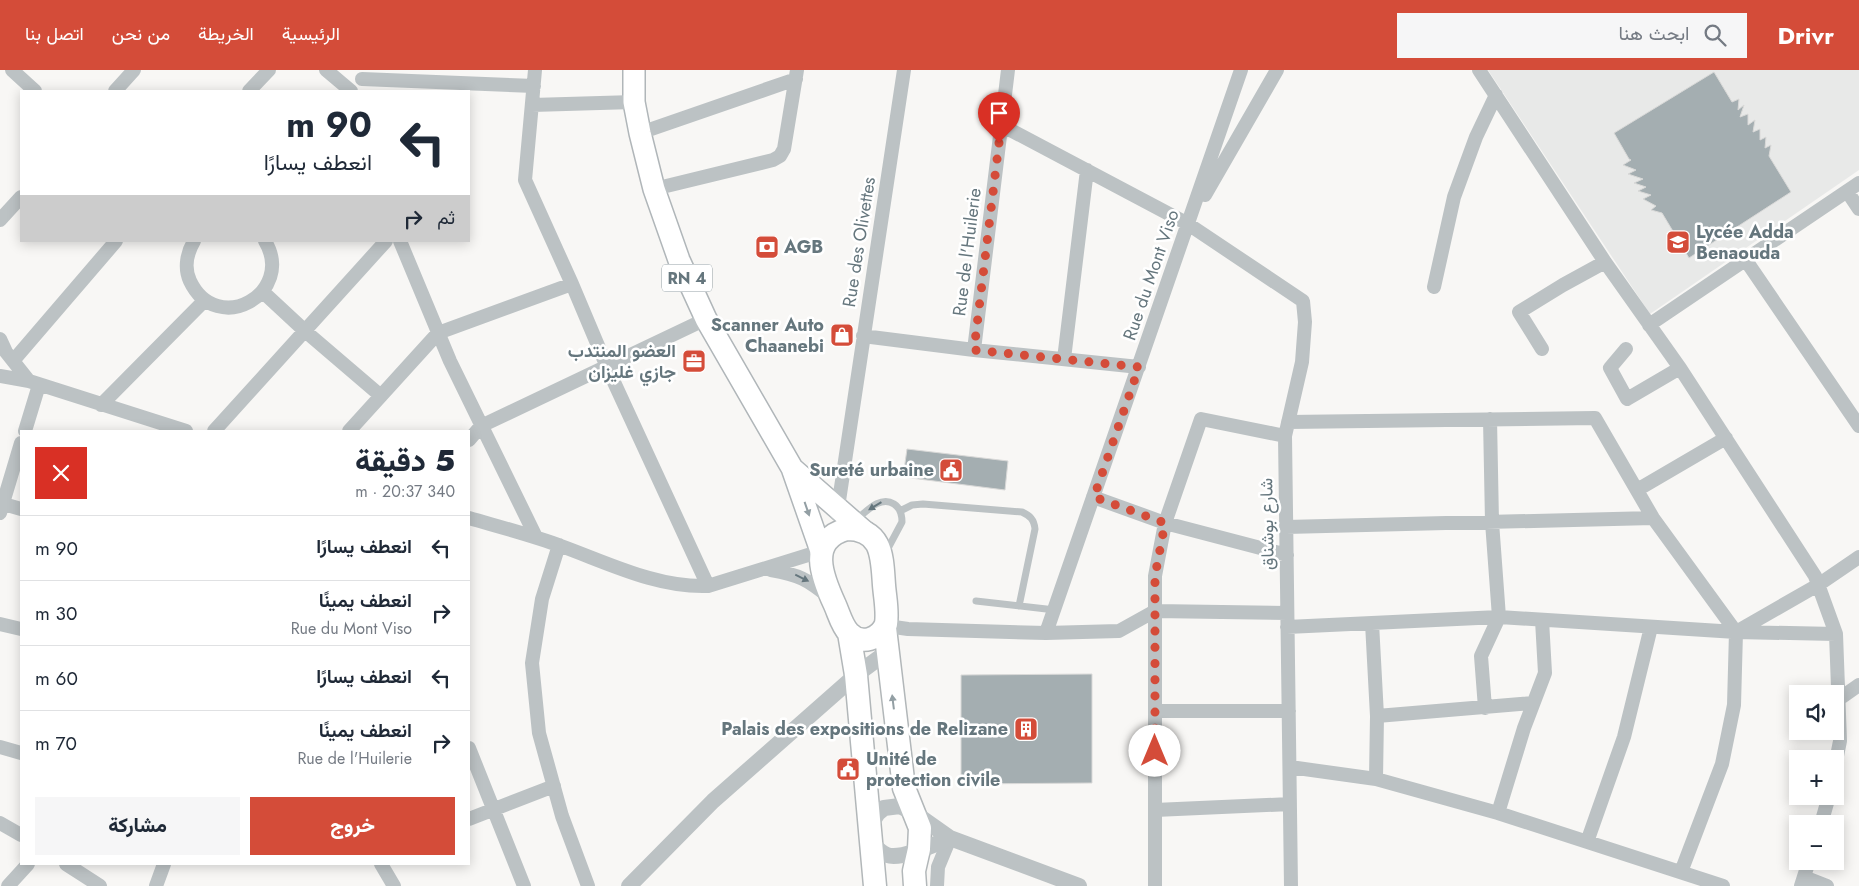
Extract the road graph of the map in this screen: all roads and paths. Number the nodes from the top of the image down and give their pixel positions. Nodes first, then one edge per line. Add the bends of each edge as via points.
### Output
1 (12, 70) edge
2 (134, 70) edge
3 (269, 70) edge
4 (326, 70) edge
5 (535, 70) edge
6 (634, 70) edge
7 (904, 70) edge
8 (1008, 70) edge
9 (1241, 70) edge
10 (1277, 70) edge
11 (1479, 70) edge
12 (797, 74) edge
13 (362, 80) edge
14 (534, 86) junction
15 (34, 90) edge
16 (116, 90) edge
17 (250, 90) edge
18 (350, 90) edge
19 (1496, 95) junction
20 (634, 102) junction
21 (532, 104) junction
22 (1001, 124) junction
23 (640, 133) junction
24 (1087, 170) junction
25 (1853, 187) edge
26 (654, 189) junction
27 (20, 198) edge
28 (1859, 209) edge
29 (0, 220) edge
30 (1188, 224) junction
31 (115, 242) edge
32 (193, 242) edge
33 (265, 242) edge
34 (385, 242) edge
35 (400, 242) edge
36 (1745, 259) junction
37 (1604, 262) junction
38 (572, 284) junction
39 (1434, 287) dead end
40 (263, 292) junction
41 (205, 300) junction
42 (706, 319) junction
43 (1649, 325) junction
44 (305, 331) junction
45 (438, 333) junction
46 (863, 336) junction
47 (0, 339) edge
48 (1626, 348) dead end
49 (1542, 349) dead end
50 (974, 350) junction
51 (1064, 359) junction
52 (13, 361) junction
53 (606, 367) junction
54 (1139, 367) junction
55 (1680, 368) junction
56 (0, 376) edge
57 (34, 383) junction
58 (381, 396) junction
59 (102, 405) junction
60 (1490, 419) junction
61 (481, 426) junction
62 (1859, 426) edge
63 (1287, 429) junction
64 (25, 430) edge
65 (183, 430) edge
66 (215, 430) edge
67 (350, 430) edge
68 (1726, 438) junction
69 (470, 439) edge
70 (20, 446) edge
71 (792, 468) junction
72 (1637, 490) junction
73 (1094, 497) junction
74 (1, 507) edge
75 (20, 509) edge
76 (900, 511) junction
77 (470, 518) edge
78 (1653, 518) junction
79 (1492, 522) junction
80 (1165, 523) junction
81 (1286, 527) junction
82 (840, 533) junction
83 (536, 537) junction
84 (559, 545) junction
85 (1287, 555) junction
86 (1859, 557) edge
87 (882, 559) junction
88 (768, 569) junction
89 (1818, 585) junction
90 (708, 586) junction
91 (832, 598) junction
92 (976, 601) dead end
93 (1019, 606) junction
94 (1055, 610) junction
95 (1155, 611) junction
96 (1499, 617) junction
97 (1287, 620) junction
98 (1542, 620) junction
99 (1372, 623) junction
100 (0, 624) edge
101 (886, 626) junction
102 (1652, 627) junction
103 (20, 629) edge
104 (1736, 632) junction
105 (849, 633) junction
106 (1046, 633) junction
107 (1836, 634) junction
108 (887, 652) junction
109 (856, 675) junction
110 (1838, 685) edge
111 (1859, 685) edge
112 (1844, 696) edge
113 (1533, 703) junction
114 (1485, 708) junction
115 (1155, 711) junction
116 (1289, 711) junction
117 (1377, 716) junction
118 (0, 747) edge
119 (470, 751) edge
120 (20, 753) edge
121 (1290, 767) junction
122 (1376, 779) junction
123 (554, 786) junction
124 (1290, 804) junction
125 (493, 810) junction
126 (1155, 810) junction
127 (1498, 813) junction
128 (916, 814) junction
129 (470, 819) edge
130 (0, 823) edge
131 (20, 835) edge
132 (870, 835) junction
133 (950, 838) junction
134 (1587, 842) junction
135 (919, 849) junction
136 (27, 865) edge
137 (68, 865) edge
138 (164, 865) edge
139 (382, 865) edge
140 (1681, 872) junction
141 (1803, 882) edge
142 (8, 886) edge
143 (100, 886) edge
144 (156, 886) edge
145 (394, 886) edge
146 (524, 886) edge
147 (588, 886) edge
148 (629, 886) edge
149 (875, 886) edge
150 (915, 886) edge
151 (937, 886) edge
152 (1079, 886) edge
153 (1155, 886) edge
154 (1291, 886) edge
155 (1723, 886) edge
156 (1827, 886) edge

1 - 15 street
2 - 16 street
3 - 17 street
4 - 18 street
5 - 14 street
6 - 20 main road, RN 4
7 - 46 street, Rue des Olivettes
8 - 22 street, Rue de l'Huilerie
9 - 30 street, Rue du Mont Viso
10 - 30 street
11 - 19 street
12 - 23 street
12 - 26 street via 780,156
13 - 14 street
14 - 21 street
19 - 37 street
19 - 39 street via 1476,137 1454,197
20 - 21 street
20 - 23 main road, RN 4
21 - 38 street via 525,180
22 - 24 street
22 - 50 street, Rue de l'Huilerie
23 - 26 main road, RN 4
24 - 30 street
24 - 51 street
25 - 28 street
25 - 36 street
26 - 42 main road, RN 4 via 679,260
27 - 29 street
30 - 54 street, Rue du Mont Viso
30 - 63 street, شارع بوشناق via 1303,302 1302,362
31 - 52 street
32 - 41 street via 187,262 188,277 194,290
33 - 40 street via 272,268
34 - 44 street
35 - 45 street
36 - 43 street
36 - 62 street
37 - 43 street
37 - 49 street via 1519,312
38 - 45 street
38 - 53 street
40 - 41 street via 254,300 236,307 216,306
40 - 44 street
41 - 59 street
42 - 53 street
42 - 71 main road, RN 4
43 - 55 street
44 - 58 street
44 - 66 street
45 - 58 street
45 - 61 street
46 - 50 street
46 - 82 street, Rue des Olivettes
47 - 52 street
48 - 55 street via 1610,368 1627,399
50 - 51 street
51 - 54 street
52 - 57 street
53 - 61 street
53 - 90 street
54 - 73 street, Rue du Mont Viso
55 - 68 street
56 - 57 street
57 - 59 street
57 - 64 street
58 - 67 street
59 - 65 street
60 - 63 street
60 - 72 street via 1595,418
60 - 79 street
61 - 69 street
61 - 83 street
63 - 80 street via 1201,419
63 - 81 street, شارع بوشناق
68 - 72 street
68 - 89 street
70 - 74 street
71 -> 82 main road, RN 4
71 - 82 main road, RN 4
72 - 78 street
73 - 80 street
73 - 94 street, Rue du Mont Viso
74 - 75 street
76 -> 82 lane via 892,503 880,502
76 - 87 lane via 902,522
76 - 93 lane via 912,505 932,504 1029,515 1035,528
77 - 83 street
78 - 79 street
78 - 104 street
79 - 81 street
79 - 96 street
80 - 85 street
80 - 95 street via 1155,576
81 - 85 street, شارع بوشناق
82 - 87 highway via 877,543
82 - 88 street
82 - 91 highway via 820,561
83 - 84 street
84 - 90 street via 655,580 690,587
84 - 123 street via 542,599 532,663 539,734
85 - 97 street, شارع بوشناق
86 - 89 street
87 - 101 highway
88 - 90 street
88 -> 91 street via 798,575
89 - 104 street
89 - 107 street
91 - 105 highway
92 - 93 lane
93 - 94 lane
94 - 106 street, Rue du Mont Viso
95 - 97 street
95 - 106 street via 1119,631
95 - 115 street
96 - 98 street
96 - 99 street
96 - 114 street via 1481,656
97 - 99 street
97 - 116 street, شارع بوشناق
98 - 102 street
98 - 113 street via 1545,673
99 - 117 street
100 - 103 street
101 - 105 highway via 870,640 862,640
101 - 106 street
101 - 108 highway
102 - 104 street
102 - 134 street via 1624,737
104 - 107 street
104 - 140 street via 1734,705 1722,764
105 - 109 highway
107 - 110 street
108 - 109 street
128 -> 108 highway via 904,788
109 - 132 highway
109 - 148 street via 713,801
111 - 112 street
113 - 114 street
113 - 127 street
114 - 117 street
115 - 116 street
115 - 126 street
116 - 121 street, شارع بوشناق
117 - 122 street
118 - 120 street
119 - 125 street
121 - 122 street
121 - 124 street, شارع بوشناق
122 - 127 street
123 - 125 street
123 - 147 street
124 - 126 street
124 - 154 street, شارع بوشناق
125 - 129 street
125 - 146 street
126 - 153 street
127 - 134 street
128 - 132 street via 900,806 884,808 878,813
128 - 133 street
128 - 135 highway via 920,828
130 - 131 street
132 - 135 street via 885,854 894,856
132 - 149 highway
133 - 135 street
133 - 151 street via 938,867
133 - 152 street
134 - 140 street
135 - 150 highway via 914,871
136 - 142 street
137 - 143 street
138 - 144 street
139 - 145 street
140 - 155 street
141 - 156 street

